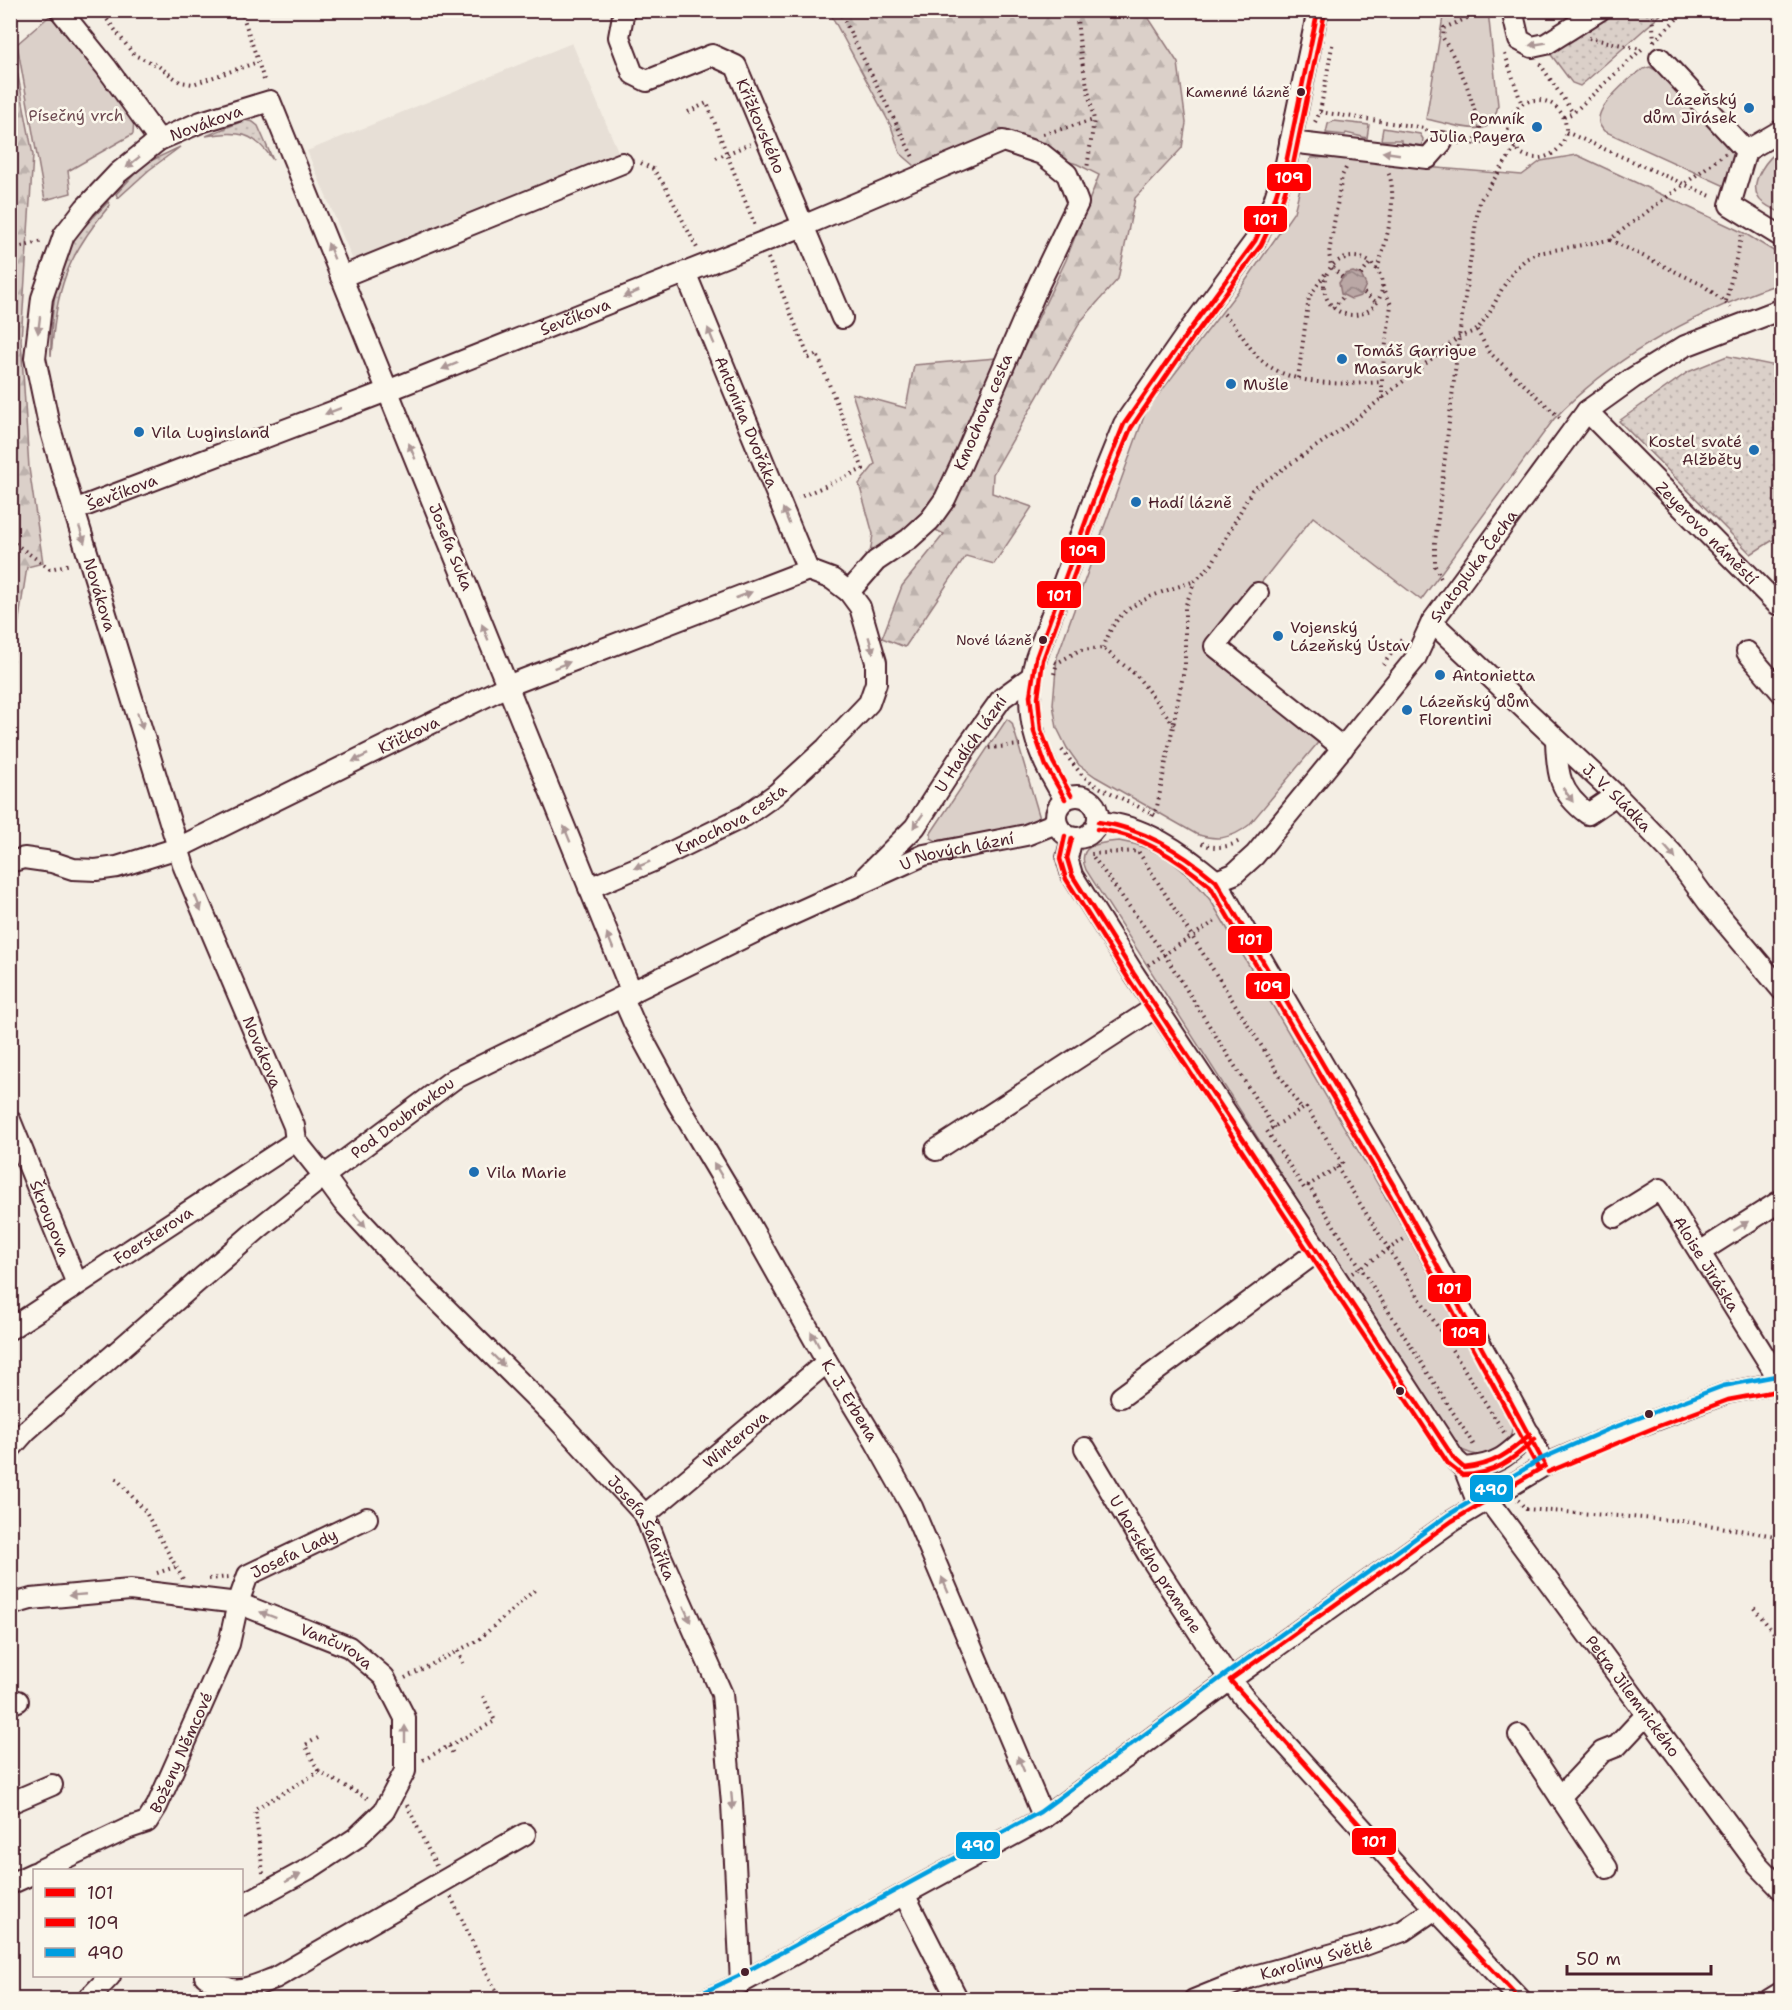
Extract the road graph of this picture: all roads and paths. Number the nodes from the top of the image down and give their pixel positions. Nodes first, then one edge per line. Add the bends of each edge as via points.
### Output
1 (60, 10) edge
2 (100, 10) edge
3 (242, 10) edge
4 (624, 10) edge
5 (838, 10) edge
6 (1076, 10) edge
7 (1318, 10) edge
8 (1486, 10) edge
9 (1512, 10) edge
10 (1600, 10) edge
11 (1652, 10) edge
12 (1686, 10) edge
13 (1564, 33) junction
14 (1334, 37) dead end
15 (1522, 39) junction
16 (1642, 49) junction
17 (1657, 49) junction
18 (1505, 52) dead end
19 (270, 101) joint
20 (1522, 105) junction
21 (1297, 108) junction
22 (688, 112) dead end
23 (1320, 112) junction
24 (1573, 113) junction
25 (1564, 117) junction
26 (1094, 120) junction
27 (1782, 130) edge
28 (1566, 132) junction
29 (1034, 135) dead end
30 (767, 137) junction
31 (1510, 137) junction
32 (159, 140) junction
33 (1442, 142) junction
34 (1298, 143) junction
35 (1473, 145) junction
36 (1515, 148) junction
37 (1742, 148) junction
38 (727, 154) junction
39 (716, 158) dead end
40 (1352, 162) dead end
41 (622, 163) joint
42 (1384, 167) dead end
43 (915, 179) junction
44 (1684, 184) junction
45 (1078, 203) junction
46 (1730, 205) junction
47 (1748, 216) junction
48 (803, 226) junction
49 (64, 235) junction
50 (1782, 237) edge
51 (1609, 240) junction
52 (762, 242) junction
53 (10, 250) edge
54 (700, 254) dead end
55 (1371, 262) junction
56 (1331, 266) junction
57 (1377, 269) junction
58 (685, 272) junction
59 (1361, 275) dead end
60 (341, 277) junction
61 (1342, 277) dead end
62 (1383, 286) junction
63 (1364, 293) dead end
64 (1344, 296) dead end
65 (1726, 301) junction
66 (1377, 303) junction
67 (1227, 304) dead end
68 (1731, 307) dead end
69 (1333, 308) junction
70 (1780, 311) edge
71 (842, 318) dead end
72 (1477, 330) junction
73 (1459, 337) junction
74 (1298, 378) junction
75 (1382, 382) junction
76 (387, 391) junction
77 (1382, 400) junction
78 (1587, 411) junction
79 (1562, 421) dead end
80 (781, 505) junction
81 (74, 510) junction
82 (10, 540) edge
83 (90, 559) junction
84 (808, 570) junction
85 (1195, 581) junction
86 (1443, 582) dead end
87 (849, 592) junction
88 (1258, 593) dead end
89 (1777, 604) dead end
90 (1432, 622) junction
91 (1403, 638) dead end
92 (1103, 648) junction
93 (1748, 652) dead end
94 (1057, 663) dead end
95 (1376, 674) dead end
96 (1031, 677) junction
97 (507, 686) junction
98 (1782, 693) edge
99 (1174, 725) junction
100 (1556, 740) junction
101 (1036, 743) junction
102 (1060, 748) dead end
103 (1343, 748) junction
104 (964, 751) junction
105 (1616, 795) junction
106 (1065, 799) junction
107 (1153, 814) junction
108 (1162, 819) dead end
109 (1098, 822) junction
110 (1056, 823) junction
111 (1245, 837) dead end
112 (1072, 838) junction
113 (1198, 841) dead end
114 (1140, 842) junction
115 (178, 848) junction
116 (17, 860) edge
117 (1216, 881) junction
118 (860, 883) junction
119 (589, 888) junction
120 (1233, 910) junction
121 (1192, 936) junction
122 (1164, 954) junction
123 (1134, 974) junction
124 (1782, 990) edge
125 (628, 996) junction
126 (1156, 1007) junction
127 (1302, 1110) junction
128 (10, 1120) edge
129 (1274, 1128) junction
130 (296, 1141) junction
131 (936, 1150) dead end
132 (1337, 1167) junction
133 (324, 1176) junction
134 (1308, 1185) junction
135 (1782, 1200) edge
136 (1615, 1217) dead end
137 (1417, 1230) junction
138 (1389, 1249) junction
139 (1318, 1251) junction
140 (1700, 1252) junction
141 (1362, 1267) junction
142 (1339, 1282) junction
143 (77, 1284) junction
144 (10, 1329) edge
145 (827, 1362) junction
146 (1781, 1382) edge
147 (1121, 1397) dead end
148 (1530, 1434) junction
149 (1496, 1441) dead end
150 (1085, 1448) dead end
151 (10, 1449) edge
152 (1477, 1450) dead end
153 (1545, 1465) junction
154 (1464, 1468) junction
155 (116, 1478) dead end
156 (1508, 1487) junction
157 (1482, 1501) junction
158 (645, 1515) junction
159 (367, 1518) dead end
160 (1782, 1538) edge
161 (248, 1575) junction
162 (206, 1580) dead end
163 (184, 1582) dead end
164 (537, 1588) dead end
165 (238, 1604) junction
166 (10, 1605) edge
167 (1754, 1608) dead end
168 (1782, 1643) edge
169 (458, 1651) junction
170 (463, 1663) dead end
171 (1230, 1680) junction
172 (389, 1687) junction
173 (483, 1696) dead end
174 (1646, 1715) junction
175 (1519, 1735) dead end
176 (318, 1738) dead end
177 (449, 1746) junction
178 (454, 1756) dead end
179 (405, 1767) junction
180 (319, 1772) junction
181 (52, 1785) dead end
182 (1560, 1797) junction
183 (10, 1803) edge
184 (384, 1811) junction
185 (1044, 1818) junction
186 (525, 1834) dead end
187 (1607, 1868) dead end
188 (42, 1869) edge
189 (33, 1873) edge
190 (10, 1884) edge
191 (271, 1889) junction
192 (1782, 1890) edge
193 (905, 1896) junction
194 (243, 1904) edge
195 (1435, 1910) junction
196 (109, 1977) edge
197 (206, 1977) edge
198 (741, 1983) junction
199 (1782, 1992) edge
200 (87, 2000) edge
201 (705, 2000) edge
202 (958, 2000) edge
203 (1194, 2000) edge
204 (1521, 2000) edge
205 (1769, 2000) edge

1 - 32 street
2 - 3 path via 134,55 157,65 180,82 193,84 258,62
4 - 30 street, Křížkovského via 619,37 633,74 647,81 712,55 736,66
5 - 43 path via 914,159
6 - 26 path
7 - 21 street
8 - 35 path via 1444,28 1443,38 1473,102 1480,127
9 - 15 street
10 - 13 street
11 - 17 path
12 - 17 path
13 -> 15 street via 1536,47
13 - 16 path
14 - 23 path
15 - 24 path
16 - 17 path
16 - 24 path
17 - 37 street
18 - 20 path
19 - 32 street, Novákova via 201,122
60 -> 19 street, Josefa Suka
20 - 25 path via 1533,100 1546,101
20 - 31 path via 1510,119
21 - 23 path
21 - 34 street
22 - 38 path via 707,104
23 - 33 path via 1424,128
23 - 34 path
24 - 25 path
25 - 28 path
26 - 29 path
26 - 45 path
27 - 37 street
28 - 36 path via 1562,144 1546,156 1526,155
28 - 44 path
30 - 38 path
30 - 48 street, Křížkovského
31 - 35 path
31 - 36 path
32 -> 49 street, Novákova via 118,173
33 -> 34 street via 1428,158
33 - 35 path
34 - 96 street via 1255,241 1124,424
36 - 73 path via 1479,202
37 - 44 path
37 - 46 street
38 - 39 path
38 - 52 path
40 - 56 path via 1342,176 1329,253
41 - 54 path via 641,163 653,169
41 - 60 street
42 - 57 path via 1392,180 1393,193
43 - 45 street, Ševčíkova via 1003,141 1042,154 1067,174
43 - 48 street, Ševčíkova
44 - 46 path
44 - 51 path
45 - 87 street, Kmochova cesta via 945,499 930,520 876,561
46 - 47 street
47 - 50 street
47 - 65 path
48 - 52 street, Ševčíkova
48 - 71 street, Křížkovského
49 - 53 path
49 -> 81 street, Novákova via 42,298 35,358 49,425
51 - 65 path via 1703,285
51 - 72 path via 1538,253 1526,259 1515,269
52 - 58 street, Ševčíkova
52 - 80 path via 809,358 817,354 863,469
55 - 56 path via 1354,256
55 - 57 path
55 - 59 path
56 - 61 path
56 - 69 path via 1324,283
56 - 74 path via 1309,297
57 - 62 path
58 -> 76 street, Ševčíkova
80 -> 58 street, Antonína Dvořáka
60 - 76 street, Josefa Suka
62 - 66 path
62 - 75 path via 1391,305
63 - 66 path
64 - 69 path
65 - 68 path
66 - 69 path via 1356,315
67 - 74 path via 1221,312 1259,358 1274,370
70 - 78 street, Svatopluka Čecha via 1685,346
72 - 73 path
72 - 79 path via 1502,366
73 - 77 path
73 - 86 path via 1435,543 1435,566
74 - 75 path via 1325,383
75 - 77 path
76 -> 81 street, Ševčíkova
97 -> 76 street, Josefa Suka
77 - 85 path via 1252,490 1212,564
78 - 89 street, Zeyerovo náměstí
78 - 90 street, Svatopluka Čecha
84 -> 80 street, Antonína Dvořáka
81 -> 83 street, Novákova
82 - 83 path via 50,569
83 -> 115 street, Novákova
84 - 87 street, Kmochova cesta via 832,579
97 -> 84 street, Křičkova
85 - 92 path via 1152,596 1130,609 1113,624
85 - 99 path via 1185,607 1185,665
87 -> 119 street, Kmochova cesta via 860,607 876,662 876,683 869,703 776,794 745,816
88 - 103 street via 1215,646
90 - 100 street, J. V. Sládka
90 - 103 street, Svatopluka Čecha via 1415,659
91 - 95 path
92 - 94 path via 1080,650
92 - 99 path via 1137,676
93 - 98 street
96 - 101 street via 1029,706
96 - 104 street, U Hadích lázní via 1002,698
97 -> 115 street, Křičkova
119 -> 97 street, Josefa Suka
99 - 107 path
100 - 105 street, J. V. Sládka
100 -> 105 street via 1556,764 1563,788 1576,805 1588,814
101 - 104 path
101 - 106 street
102 - 107 path via 1095,785
103 - 117 street, Svatopluka Čecha via 1255,855 1234,874
104 -> 118 street, U Hadích lázní via 915,827
105 -> 124 street, J. V. Sládka via 1672,853
106 - 109 street via 1081,796 1089,800 1098,813
106 - 110 street via 1059,805
107 - 108 path
107 - 114 path
109 - 112 street via 1091,833
109 - 114 street via 1113,822
110 - 112 street via 1059,830
110 - 118 street, U Nových lázní via 1026,835 924,855
111 - 113 path via 1221,847
112 - 123 street via 1066,858 1072,875
114 - 117 street via 1188,857
114 - 121 path
114 - 122 path via 1091,854
115 - 116 street, Křičkova via 96,870
115 -> 130 street, Novákova via 222,962 294,1126
117 - 120 street
118 - 125 street, Pod Doubravkou
125 -> 119 street, Josefa Suka
120 - 121 path
120 - 137 street
121 - 122 path
121 - 127 path
122 - 123 path
122 - 129 path
123 - 126 street
125 - 133 street, Pod Doubravkou via 454,1079
145 -> 125 street, K. J. Erbena via 634,1023
126 - 131 street
126 - 139 street
127 - 129 path
127 - 132 path via 1306,1107 1343,1164
128 - 143 street, Škroupova
129 - 134 path via 1267,1131 1304,1188
130 - 133 street, Novákova
130 - 143 street, Foersterova
132 - 134 path
132 - 138 path
133 - 151 street, Pod Doubravkou via 259,1228
133 -> 158 street, Josefa Šafaříka via 396,1259 557,1419
134 - 141 path
140 -> 135 street
136 - 140 street, Aloise Jiráska via 1660,1190
137 - 138 path
137 - 148 street
138 - 141 path
138 - 149 path via 1506,1436
139 - 142 street
139 - 147 street
140 - 146 street, Aloise Jiráska
141 - 142 path
141 - 152 path
142 - 154 street via 1448,1451
143 - 144 street, Foersterova
145 - 158 street, Winterova
185 -> 145 street, K. J. Erbena via 912,1507
146 - 153 street via 1726,1393
148 - 153 street
148 - 154 street via 1510,1453 1485,1467
150 - 171 street, U horského pramene
153 - 156 street
154 - 157 street
155 - 163 path via 145,1510
156 - 157 street
156 - 160 path via 1526,1509 1683,1521
157 - 171 street
157 - 174 street, Petra Jilemnického
158 -> 198 street, Josefa Šafaříka via 722,1694
159 - 161 street, Josefa Lady
161 - 162 path
161 - 165 street, Josefa Lady
164 - 169 path via 477,1641
165 -> 166 street, Vančurova via 130,1590 30,1599
172 -> 165 street, Vančurova via 384,1677 349,1647
165 - 188 street, Boženy Němcové via 229,1644 158,1806 147,1822
167 - 168 path
169 - 170 path
169 - 172 path
171 - 185 street
171 - 195 street, U horského pramene
179 -> 172 street, Vančurova via 405,1718
173 - 177 path via 495,1721
174 - 182 street via 1617,1746 1602,1752
174 - 192 street, Petra Jilemnického via 1758,1865
175 - 182 street
176 - 180 path via 305,1745
177 - 178 path
177 - 179 path
179 - 184 street, Vančurova
180 - 184 path via 374,1801
180 - 191 path via 255,1809 263,1875
181 - 183 street
182 - 187 street
191 -> 184 street, Vančurova via 356,1838
185 - 193 street
186 - 197 street via 275,1978 240,1991 220,1986
189 - 190 street
191 - 194 street, Vančurova
193 - 198 street
193 - 202 street
195 - 203 street, Karoliny Světlé via 1403,1931 1251,1977
195 - 204 street, U horského pramene
196 - 200 street
198 - 201 street
199 - 205 street

